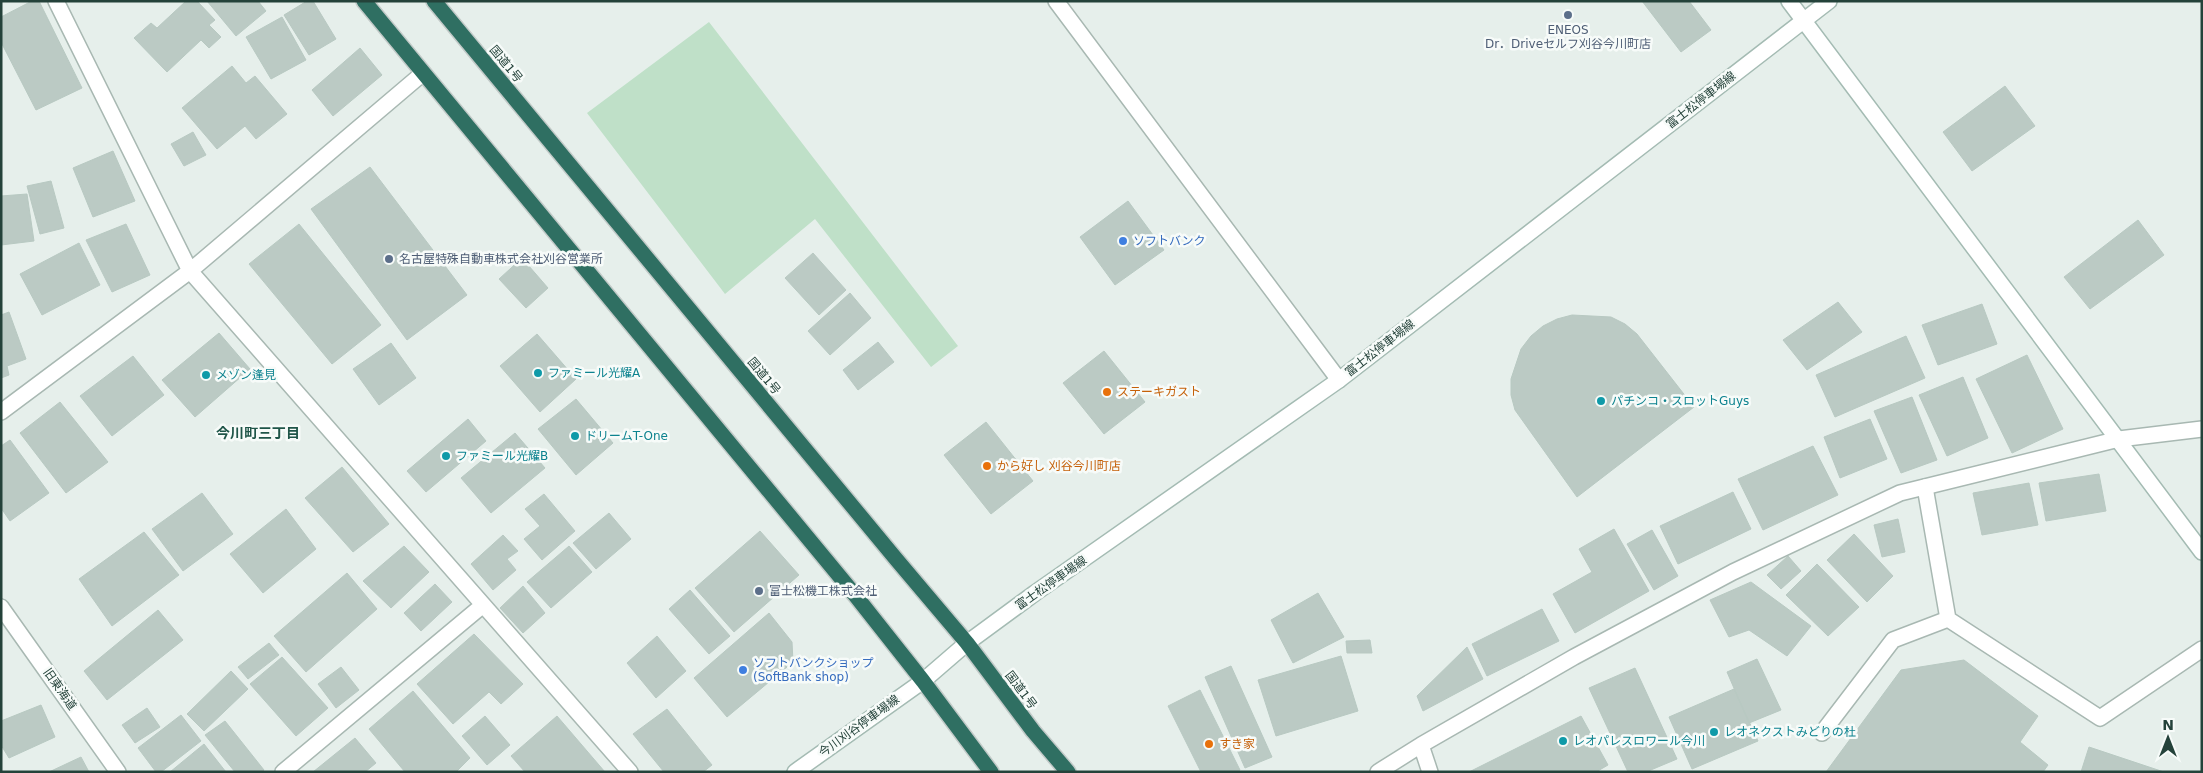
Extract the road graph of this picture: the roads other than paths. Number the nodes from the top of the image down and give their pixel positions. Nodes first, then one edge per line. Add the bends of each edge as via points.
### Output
1 (56, 1) edge
2 (364, 1) edge
3 (434, 1) edge
4 (1056, 1) edge
5 (1789, 1) edge
6 (1829, 1) edge
7 (1804, 20) junction
8 (422, 74) junction
9 (190, 271) junction
10 (1339, 380) junction
11 (1, 412) edge
12 (2202, 429) edge
13 (2119, 439) junction
14 (1925, 487) junction
15 (2202, 552) edge
16 (483, 605) junction
17 (1, 607) edge
18 (1948, 619) junction
19 (967, 643) junction
20 (2202, 649) edge
21 (923, 681) junction
22 (1822, 733) dead end
23 (1421, 745) junction
24 (118, 772) edge
25 (283, 772) edge
26 (630, 772) edge
27 (796, 772) edge
28 (991, 772) edge
29 (1068, 772) edge
30 (1378, 772) edge
31 (1430, 772) edge

1 - 9 street
2 - 8 highway
3 - 19 highway, 国道1号
4 - 10 street
5 - 7 street
6 - 7 street, 富士松停車場線
7 - 10 street, 富士松停車場線
7 - 13 street
8 - 9 street
8 - 21 highway
9 - 11 street
9 - 16 street
10 - 19 street, 富士松停車場線
12 - 13 street
13 - 14 street
13 - 15 street
14 - 18 street
14 - 23 street via 1900,493 1733,572 1574,657
16 - 25 street
16 - 26 street
17 - 24 street, 旧東海道
18 - 20 street via 2100,718
18 - 22 street via 1893,640
19 - 21 street, 富士松停車場線
19 - 29 highway, 国道1号
21 - 27 street, 今川刈谷停車場線
21 - 28 highway
23 - 30 street
23 - 31 street

